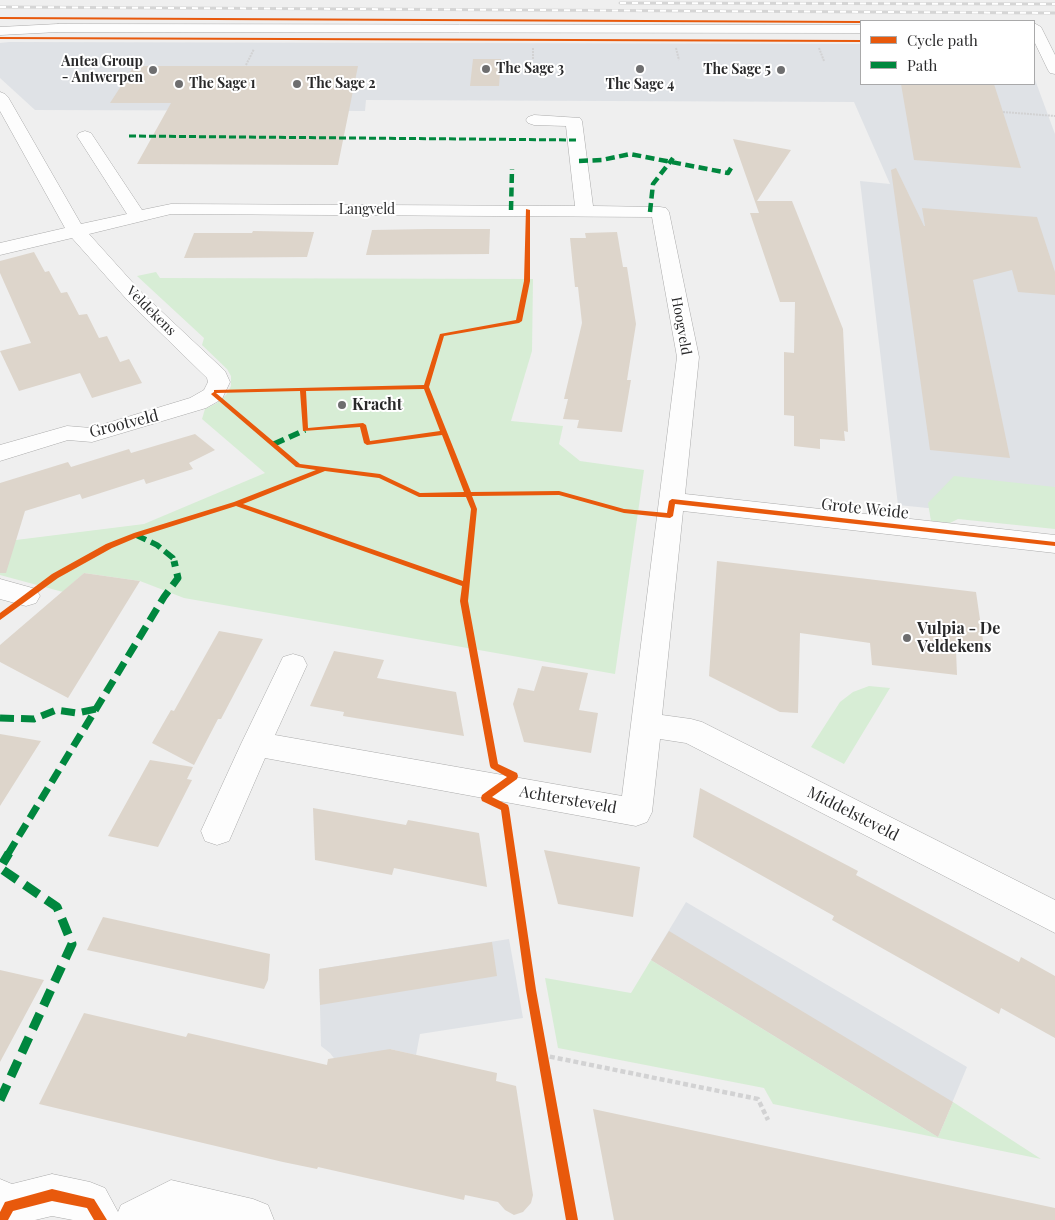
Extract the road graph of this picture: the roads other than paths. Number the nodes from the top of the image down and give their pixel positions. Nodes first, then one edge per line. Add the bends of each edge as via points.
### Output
1 (0, 23) edge
2 (58, 28) junction
3 (860, 29) edge
4 (0, 31) edge
5 (1041, 31) edge
6 (1055, 70) edge
7 (0, 97) edge
8 (534, 120) dead end
9 (0, 130) edge
10 (85, 136) dead end
11 (35, 159) junction
12 (585, 211) junction
13 (660, 212) joint
14 (137, 216) junction
15 (47, 218) dead end
16 (76, 231) junction
17 (0, 249) edge
18 (216, 391) joint
19 (0, 453) edge
20 (672, 501) junction
21 (1055, 544) edge
22 (0, 588) edge
23 (26, 596) dead end
24 (293, 665) dead end
25 (647, 725) junction
26 (256, 744) junction
27 (216, 831) dead end
28 (1055, 917) edge
29 (4, 1209) edge
30 (102, 1220) edge
31 (136, 1220) edge
32 (253, 1220) edge

1 - 2 street
2 - 3 street
2 - 4 street
5 - 6 street
7 - 11 street, Veldekens
8 - 12 street via 574,121
9 - 11 street via 18,162
10 - 14 street
11 - 16 street, Veldekens
12 - 13 street, Langveld
12 - 14 street, Langveld via 171,209
13 - 20 street, Hoogveld via 688,357
14 - 16 street, Langveld
15 - 16 street via 51,226
16 - 17 street, Langveld
16 - 18 street, Veldekens via 136,298 217,376
18 - 19 street, Grootveld via 198,403 92,435 67,433
20 - 21 street, Grote Weide
20 - 25 street, Achtersteveld
22 - 23 street
24 - 26 street
25 - 26 street, Achtersteveld via 636,812
25 - 28 street, Middelsteveld via 691,731
26 - 27 street
29 - 30 street via 52,1194 90,1203
31 - 32 street via 171,1201

